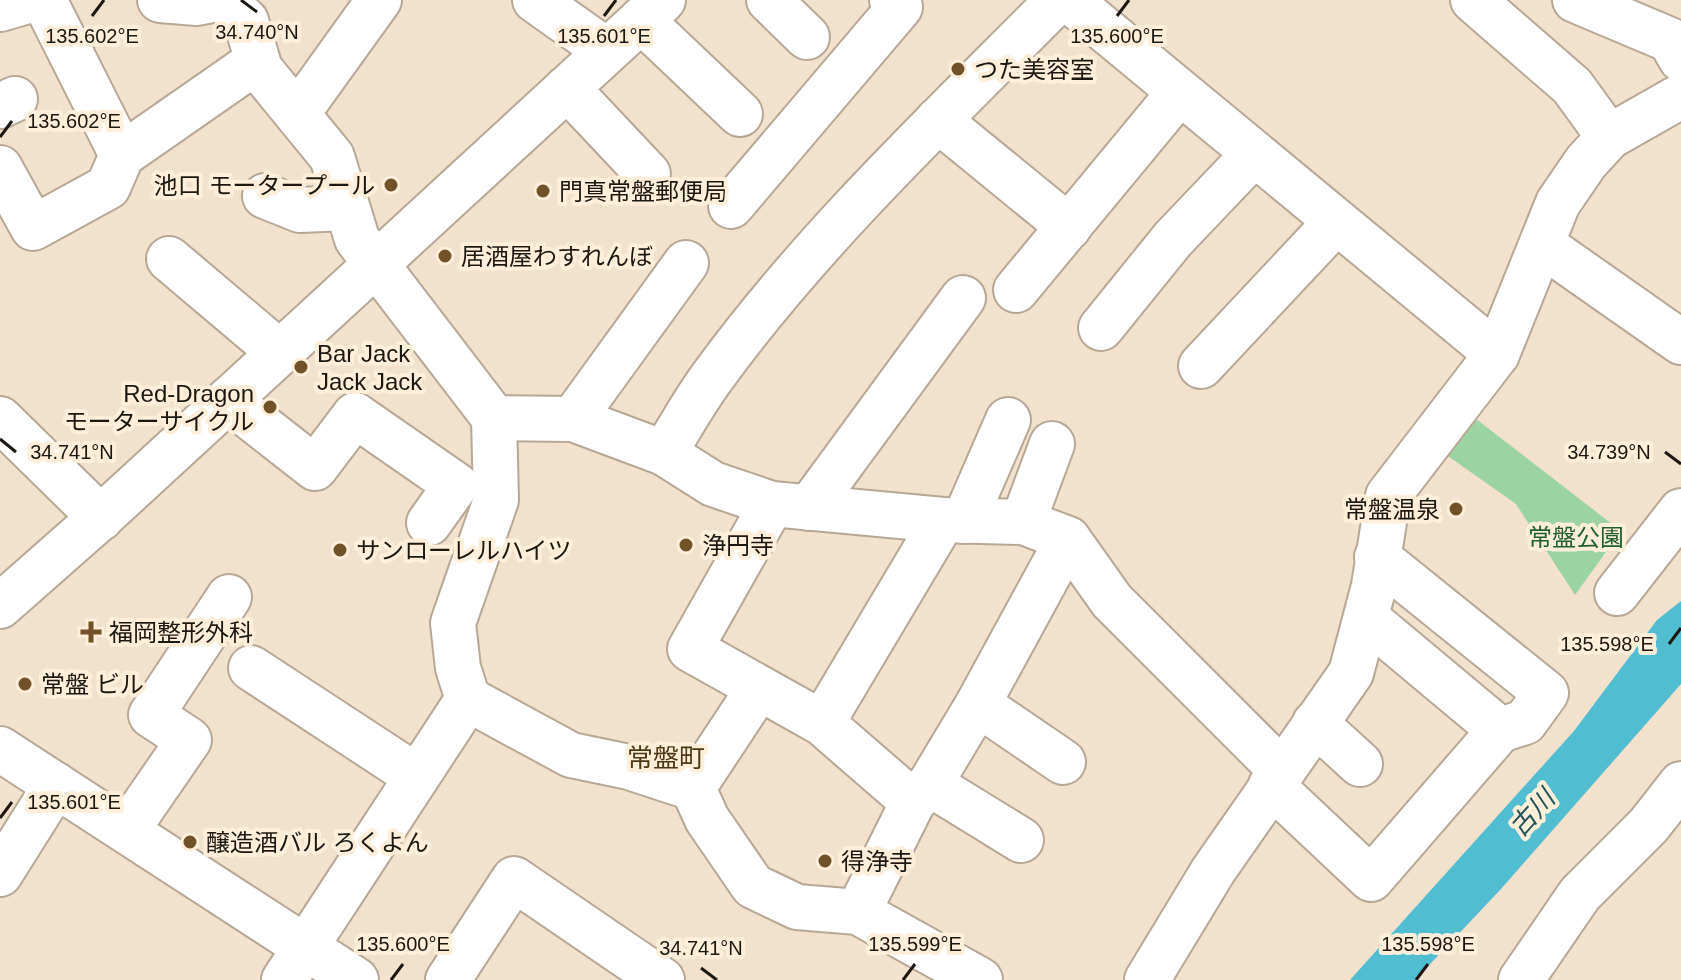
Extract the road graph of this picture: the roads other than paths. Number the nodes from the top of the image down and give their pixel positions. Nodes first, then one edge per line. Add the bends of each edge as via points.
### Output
1 (31, 0) edge
2 (44, 0) edge
3 (160, 0) edge
4 (212, 0) edge
5 (223, 0) edge
6 (379, 0) edge
7 (535, 0) edge
8 (769, 0) edge
9 (892, 0) edge
10 (1058, 0) edge
11 (1069, 0) edge
12 (1473, 0) edge
13 (1575, 0) edge
14 (0, 9) edge
15 (652, 10) edge
16 (807, 37) dead end
17 (607, 51) junction
18 (1681, 59) edge
19 (257, 61) junction
20 (567, 88) junction
21 (1179, 93) junction
22 (1681, 96) edge
23 (297, 114) junction
24 (740, 114) dead end
25 (938, 120) junction
26 (1609, 137) junction
27 (1254, 154) junction
28 (122, 155) junction
29 (0, 168) edge
30 (648, 174) dead end
31 (265, 196) dead end
32 (731, 206) dead end
33 (347, 208) junction
34 (1336, 222) junction
35 (1069, 227) junction
36 (1544, 246) junction
37 (169, 259) dead end
38 (377, 262) junction
39 (686, 263) dead end
40 (1016, 290) dead end
41 (963, 298) dead end
42 (1101, 328) dead end
43 (1681, 342) edge
44 (279, 352) junction
45 (1497, 354) junction
46 (1201, 366) dead end
47 (228, 400) junction
48 (494, 418) junction
49 (0, 419) edge
50 (573, 419) junction
51 (1008, 420) dead end
52 (1052, 444) dead end
53 (664, 453) junction
54 (790, 506) junction
55 (1681, 511) edge
56 (101, 518) junction
57 (954, 520) junction
58 (1023, 522) junction
59 (429, 523) dead end
60 (1068, 539) junction
61 (1377, 557) junction
62 (1617, 593) dead end
63 (229, 597) dead end
64 (0, 606) edge
65 (1366, 618) junction
66 (251, 668) dead end
67 (759, 688) junction
68 (468, 699) junction
69 (978, 704) junction
70 (822, 723) junction
71 (1315, 723) junction
72 (1500, 730) junction
73 (0, 749) edge
74 (1063, 762) dead end
75 (1360, 764) dead end
76 (416, 776) junction
77 (1276, 778) junction
78 (1681, 784) edge
79 (56, 785) junction
80 (693, 788) junction
81 (921, 793) junction
82 (127, 830) junction
83 (1021, 840) dead end
84 (0, 874) edge
85 (858, 912) junction
86 (295, 963) edge
87 (356, 980) edge
88 (448, 980) edge
89 (662, 980) edge
90 (980, 980) edge
91 (1147, 980) edge
92 (1521, 980) edge

1 - 14 street
2 - 28 street
3 - 4 street
5 - 19 street via 246,21
6 - 23 street
7 - 17 street
8 - 16 street
9 - 32 street via 900,7
10 - 25 street
11 - 21 street
12 - 26 street via 1572,86
13 - 18 street via 1670,40
15 - 17 street
15 - 24 street
17 - 20 street
19 - 23 street
19 - 28 street
20 - 30 street
20 - 38 street
21 - 27 street
21 - 35 street
22 - 26 street
23 - 33 street via 332,157
25 - 35 street
25 - 53 street via 790,280 712,377
26 - 36 street via 1558,203
27 - 34 street
27 - 42 street via 1173,239
28 - 29 street via 108,187 33,228
31 - 33 street via 300,210
33 - 38 street via 357,239
34 - 45 street
34 - 46 street
35 - 40 street
36 - 43 street
36 - 45 street
37 - 44 street
38 - 44 street
38 - 48 street
39 - 50 street
41 - 54 street
44 - 47 street
45 - 61 street via 1388,496
47 - 56 street
47 - 59 street via 315,468 355,415 456,485
48 - 50 street
48 - 68 street via 496,500 453,623
49 - 56 street
50 - 53 street
51 - 57 street
52 - 58 street
53 - 54 street via 713,484
54 - 57 street
54 - 67 street via 690,649
55 - 62 street
56 - 64 street
57 - 58 street
57 - 70 street
58 - 60 street
60 - 69 street
60 - 77 street via 1112,601
61 - 65 street
61 - 72 street via 1546,693 1525,722
63 - 82 street via 151,715 189,740
65 - 71 street via 1351,673
65 - 72 street
66 - 76 street
67 - 70 street
67 - 80 street
68 - 76 street
68 - 80 street via 571,755
69 - 74 street
69 - 81 street
70 - 81 street
71 - 75 street
71 - 77 street
72 - 77 street via 1371,879
73 - 79 street
76 - 86 street
77 - 91 street
78 - 92 street via 1649,825 1580,894
79 - 82 street
79 - 84 street
80 - 85 street via 707,819 753,886 797,907
81 - 83 street
81 - 85 street
82 - 86 street
85 - 90 street
86 - 87 street
88 - 89 street via 514,879

